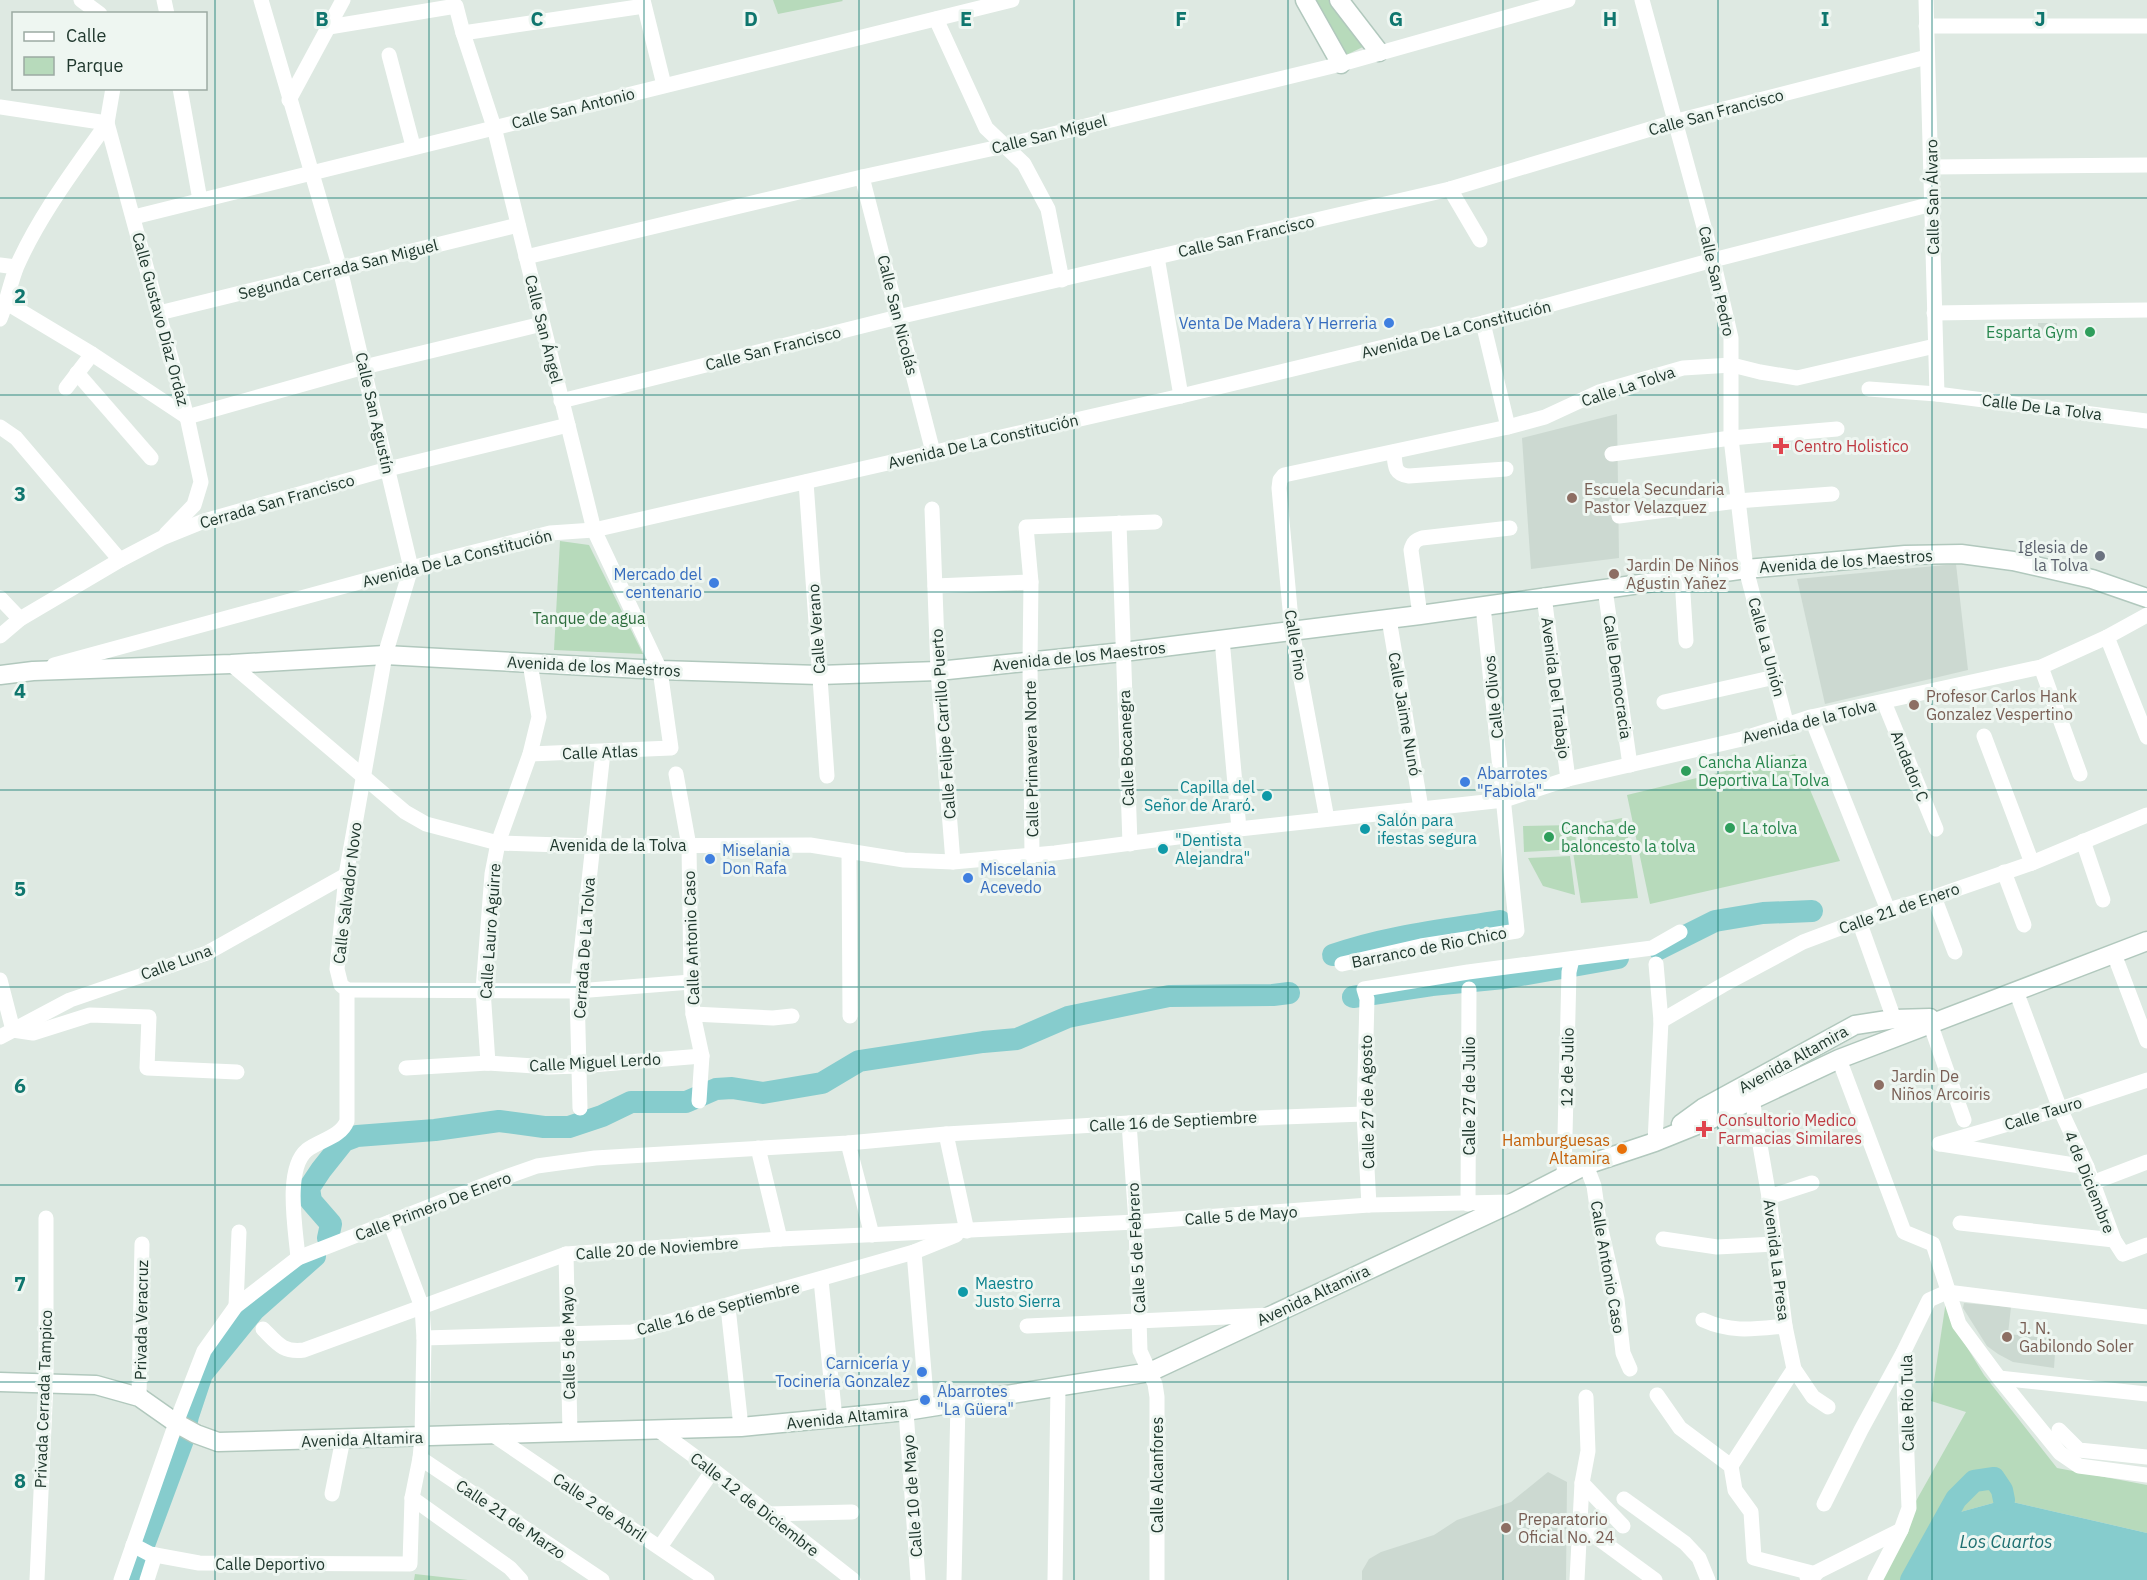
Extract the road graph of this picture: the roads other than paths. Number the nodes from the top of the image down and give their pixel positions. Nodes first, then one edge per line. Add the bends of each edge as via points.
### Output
1 (81, 0) edge
2 (261, 0) edge
3 (343, 0) edge
4 (1012, 0) edge
5 (1305, 0) edge
6 (1339, 0) edge
7 (1568, 0) edge
8 (1642, 0) edge
9 (1926, 0) edge
10 (644, 3) edge
11 (97, 12) edge
12 (936, 19) junction
13 (1926, 26) junction
14 (2147, 26) edge
15 (329, 27) junction
16 (463, 33) junction
17 (1379, 52) junction
18 (389, 55) dead end
19 (1927, 57) junction
20 (1341, 64) junction
21 (664, 85) junction
22 (113, 90) edge
23 (180, 90) edge
24 (289, 100) junction
25 (0, 107) edge
26 (1677, 121) junction
27 (107, 123) junction
28 (494, 127) junction
29 (413, 146) junction
30 (1004, 146) junction
31 (2147, 165) edge
32 (1932, 166) junction
33 (311, 172) junction
34 (862, 177) junction
35 (1450, 189) junction
36 (200, 200) junction
37 (1932, 204) junction
38 (134, 217) junction
39 (518, 225) junction
40 (1480, 240) dead end
41 (526, 257) junction
42 (1157, 257) junction
43 (1713, 260) junction
44 (0, 266) edge
45 (16, 267) junction
46 (340, 269) junction
47 (1062, 280) junction
48 (7, 303) junction
49 (2147, 310) edge
50 (159, 313) junction
51 (1934, 314) junction
52 (898, 317) junction
53 (0, 319) edge
54 (542, 324) junction
55 (1483, 324) junction
56 (1935, 346) junction
57 (92, 354) junction
58 (1732, 364) junction
59 (364, 367) junction
60 (77, 373) junction
61 (66, 388) dead end
62 (1869, 389) dead end
63 (1937, 394) junction
64 (1181, 396) junction
65 (561, 401) junction
66 (187, 417) junction
67 (2147, 421) edge
68 (568, 425) junction
69 (0, 427) edge
70 (1509, 427) junction
71 (1837, 429) dead end
72 (1731, 438) junction
73 (933, 452) junction
74 (1394, 452) junction
75 (1612, 454) dead end
76 (151, 458) dead end
77 (388, 469) junction
78 (1506, 469) dead end
79 (1289, 473) joint
80 (806, 482) junction
81 (1832, 494) dead end
82 (1737, 501) junction
83 (932, 509) dead end
84 (1619, 516) dead end
85 (1155, 522) dead end
86 (1119, 523) junction
87 (1510, 528) dead end
88 (594, 530) junction
89 (162, 538) junction
90 (120, 560) junction
91 (411, 568) junction
92 (1746, 569) junction
93 (1682, 579) junction
94 (1031, 582) junction
95 (935, 586) junction
96 (1605, 589) junction
97 (1544, 596) junction
98 (0, 598) edge
99 (2147, 598) edge
100 (1483, 606) junction
101 (1420, 615) junction
102 (2147, 615) edge
103 (1389, 619) junction
104 (20, 620) junction
105 (1292, 631) junction
106 (0, 636) edge
107 (2107, 637) junction
108 (1222, 639) junction
109 (1686, 641) dead end
110 (1123, 652) junction
111 (385, 655) junction
112 (530, 663) junction
113 (1030, 663) junction
114 (231, 664) junction
115 (2041, 667) junction
116 (660, 670) junction
117 (33, 671) junction
118 (938, 671) junction
119 (0, 675) edge
120 (819, 675) junction
121 (1775, 677) junction
122 (1664, 702) dead end
123 (1884, 702) junction
124 (2144, 716) edge
125 (1812, 717) junction
126 (1787, 726) junction
127 (1984, 736) dead end
128 (2147, 737) edge
129 (603, 752) junction
130 (530, 754) junction
131 (1630, 765) junction
132 (676, 774) dead end
133 (2080, 774) dead end
134 (364, 776) junction
135 (827, 776) dead end
136 (1568, 779) junction
137 (1504, 800) junction
138 (1421, 808) junction
139 (2147, 814) edge
140 (1327, 819) junction
141 (1239, 829) junction
142 (1936, 829) dead end
143 (2083, 842) junction
144 (498, 843) junction
145 (1130, 844) junction
146 (592, 846) junction
147 (689, 846) junction
148 (849, 851) junction
149 (1032, 856) junction
150 (953, 862) junction
151 (2032, 863) junction
152 (2004, 872) junction
153 (346, 875) junction
154 (1934, 897) junction
155 (2103, 900) dead end
156 (1888, 910) junction
157 (1859, 921) junction
158 (2024, 925) dead end
159 (1517, 931) joint
160 (1680, 932) dead end
161 (2147, 941) edge
162 (1955, 952) dead end
163 (2114, 954) junction
164 (1342, 964) dead end
165 (1656, 964) dead end
166 (1570, 965) junction
167 (0, 980) edge
168 (691, 982) junction
169 (1469, 989) dead end
170 (347, 990) junction
171 (483, 990) junction
172 (2016, 990) junction
173 (577, 991) junction
174 (693, 1014) junction
175 (792, 1016) dead end
176 (850, 1016) dead end
177 (1894, 1019) junction
178 (1937, 1020) junction
179 (1661, 1021) junction
180 (7, 1034) edge
181 (2147, 1041) edge
182 (702, 1056) junction
183 (1839, 1059) junction
184 (488, 1063) junction
185 (579, 1066) junction
186 (406, 1068) dead end
187 (237, 1072) dead end
188 (2147, 1080) edge
189 (1752, 1099) junction
190 (699, 1101) dead end
191 (580, 1108) dead end
192 (2060, 1109) junction
193 (1364, 1114) junction
194 (1964, 1120) dead end
195 (1129, 1123) junction
196 (946, 1134) junction
197 (1655, 1142) junction
198 (848, 1143) junction
199 (758, 1148) junction
200 (2147, 1162) edge
201 (1586, 1166) junction
202 (2086, 1167) junction
203 (1564, 1176) junction
204 (1812, 1183) dead end
205 (2092, 1183) junction
206 (1769, 1197) junction
207 (1514, 1202) junction
208 (1468, 1204) junction
209 (1369, 1205) junction
210 (46, 1218) dead end
211 (390, 1222) junction
212 (1136, 1222) junction
213 (1960, 1223) dead end
214 (967, 1231) junction
215 (239, 1232) dead end
216 (872, 1235) junction
217 (780, 1239) junction
218 (1663, 1239) dead end
219 (2114, 1240) junction
220 (142, 1244) dead end
221 (1775, 1244) junction
222 (2147, 1245) edge
223 (914, 1252) junction
224 (566, 1254) junction
225 (297, 1258) junction
226 (821, 1280) junction
227 (1947, 1292) junction
228 (237, 1306) junction
229 (422, 1307) junction
230 (728, 1307) junction
231 (1270, 1315) junction
232 (2147, 1317) edge
233 (1140, 1319) junction
234 (1702, 1320) dead end
235 (1027, 1326) dead end
236 (1785, 1326) junction
237 (263, 1329) dead end
238 (569, 1335) junction
239 (424, 1338) junction
240 (1904, 1353) junction
241 (1630, 1369) dead end
242 (1794, 1369) junction
243 (1150, 1372) junction
244 (1999, 1378) junction
245 (0, 1382) edge
246 (46, 1383) junction
247 (1058, 1387) junction
248 (2147, 1394) edge
249 (1657, 1395) dead end
250 (139, 1397) junction
251 (1586, 1397) dead end
252 (958, 1402) junction
253 (1828, 1407) dead end
254 (927, 1408) junction
255 (906, 1411) junction
256 (835, 1419) junction
257 (176, 1423) junction
258 (741, 1427) junction
259 (657, 1429) junction
260 (2059, 1430) dead end
261 (570, 1432) junction
262 (492, 1434) junction
263 (422, 1437) junction
264 (343, 1440) junction
265 (2147, 1457) edge
266 (420, 1458) junction
267 (1731, 1466) junction
268 (713, 1470) junction
269 (2147, 1475) edge
270 (1582, 1483) junction
271 (332, 1494) dead end
272 (412, 1498) junction
273 (1624, 1499) dead end
274 (1824, 1504) dead end
275 (852, 1512) dead end
276 (768, 1514) junction
277 (1580, 1525) junction
278 (1623, 1526) dead end
279 (1901, 1530) junction
280 (660, 1547) junction
281 (144, 1550) junction
282 (1816, 1574) junction
283 (37, 1580) edge
284 (121, 1580) edge
285 (147, 1580) edge
286 (521, 1580) edge
287 (602, 1580) edge
288 (707, 1580) edge
289 (853, 1580) edge
290 (918, 1580) edge
291 (954, 1580) edge
292 (1055, 1580) edge
293 (1158, 1580) edge
294 (1577, 1580) edge
295 (1654, 1580) edge
296 (1707, 1580) edge
297 (1799, 1580) edge
298 (1875, 1580) edge

1 - 11 street
2 - 24 street, Calle San Agustín
3 - 15 street
4 - 12 street, Calle San Antonio
5 - 20 street
6 - 17 street
7 - 17 street, Calle San Miguel
8 - 26 street, Calle San Pedro
9 - 13 street, Calle San Álvaro
10 - 16 street
10 - 21 street
12 - 21 street, Calle San Antonio
12 - 30 street via 986,128
13 - 14 street
13 - 19 street, Calle San Álvaro
15 - 16 street, Calle San Ángel via 456,6
15 - 24 street
16 - 28 street, Calle San Ángel
17 - 20 street, Calle San Miguel
18 - 29 street
19 - 26 street, Calle San Francisco
19 - 32 street, Calle San Álvaro
20 - 30 street, Calle San Miguel
21 - 28 street, Calle San Antonio
22 - 27 street, Calle Gustavo Díaz Ordaz
23 - 36 street
24 - 33 street, Calle San Agustín
25 - 27 street
26 - 35 street, Calle San Francisco
26 - 43 street, Calle San Pedro
27 - 38 street, Calle Gustavo Díaz Ordaz
27 - 45 street via 50,204
28 - 29 street, Calle San Antonio
28 - 39 street, Calle San Ángel
29 - 33 street, Calle San Antonio
30 - 34 street, Calle San Miguel
30 - 47 street via 1024,164 1048,209
31 - 32 street
32 - 37 street, Calle San Álvaro
33 - 36 street, Calle San Antonio
33 - 46 street, Calle San Agustín
34 - 41 street, Calle San Miguel
34 - 52 street, Calle San Nicolás
35 - 40 street
35 - 42 street, Calle San Francisco
36 - 38 street, Calle San Antonio
37 - 43 street, Avenida De La Constitución
37 - 51 street, Calle San Álvaro
38 - 50 street, Calle Gustavo Díaz Ordaz
39 - 41 street, Calle San Ángel
39 - 46 street, Segunda Cerrada San Miguel
41 - 54 street, Calle San Ángel
42 - 47 street, Calle San Francisco
42 - 64 street
43 - 55 street, Avenida De La Constitución
43 - 58 street, Calle San Pedro via 1731,338
44 - 45 street
45 - 48 street
46 - 50 street, Segunda Cerrada San Miguel
46 - 59 street, Calle San Agustín
47 - 52 street, Calle San Francisco
48 - 53 street
48 - 57 street
49 - 51 street
50 - 66 street, Calle Gustavo Díaz Ordaz
51 - 56 street, Calle San Álvaro
52 - 65 street, Calle San Francisco
52 - 73 street, Calle San Nicolás
54 - 59 street
54 - 65 street, Calle San Ángel
55 - 64 street, Avenida De La Constitución
55 - 70 street
56 - 58 street, Calle La Tolva via 1797,378
56 - 63 street, Calle San Álvaro
57 - 60 street
57 - 66 street
58 - 70 street, Calle La Tolva via 1683,368 1599,392 1545,417
58 - 72 street, Calle San Pedro
59 - 66 street
59 - 77 street, Calle San Agustín
60 - 61 street
60 - 76 street
62 - 63 street, Calle De La Tolva
63 - 67 street, Calle De La Tolva
64 - 73 street, Avenida De La Constitución
65 - 68 street, Calle San Ángel
66 - 89 street, Calle Gustavo Díaz Ordaz via 201,482 194,505
68 - 77 street, Cerrada San Francisco
68 - 88 street, Calle San Ángel
69 - 90 street via 16,438
70 - 74 street, Calle La Tolva
71 - 72 street
72 - 75 street
72 - 82 street, Calle San Pedro
73 - 80 street, Avenida De La Constitución
74 - 78 street via 1397,472 1409,476
74 - 79 street, Calle La Tolva
77 - 89 street, Cerrada San Francisco via 204,521
77 - 91 street, Calle San Agustín
79 - 105 street, Calle Pino via 1280,480 1279,488
80 - 88 street, Avenida De La Constitución
80 - 120 street, Calle Verano
81 - 82 street
82 - 84 street
82 - 92 street, Calle San Pedro
83 - 95 street, Calle Felipe Carrillo Puerto
85 - 86 street
86 - 94 street, Calle Primavera Norte via 1026,527
86 - 110 street, Calle Bocanegra
87 - 101 street via 1416,540 1411,550
88 - 91 street, Avenida De La Constitución via 550,533
88 - 116 street
89 - 90 street
90 - 104 street
91 - 111 street, Calle San Agustín
91 - 117 street, Avenida De La Constitución
92 - 93 street, Avenida de los Maestros
92 - 99 street, Avenida de los Maestros via 1961,554 2092,579
92 - 121 street, Calle La Unión
93 - 96 street, Avenida de los Maestros
93 - 109 street
94 - 95 street
94 - 113 street, Calle Primavera Norte
95 - 118 street, Calle Felipe Carrillo Puerto
96 - 97 street, Avenida de los Maestros
96 - 131 street, Calle Democracia
97 - 100 street, Avenida de los Maestros
97 - 136 street, Avenida Del Trabajo
98 - 104 street
100 - 101 street, Avenida de los Maestros
100 - 137 street, Calle Olivos
101 - 103 street, Avenida de los Maestros
102 - 107 street, Avenida de la Tolva
103 - 105 street, Avenida de los Maestros
103 - 138 street, Calle Jaime Nunó
104 - 106 street
105 - 108 street, Avenida de los Maestros
105 - 140 street, Calle Pino
107 - 115 street, Avenida de la Tolva
107 - 124 street
108 - 110 street, Avenida de los Maestros
108 - 141 street
110 - 113 street, Avenida de los Maestros
110 - 145 street, Calle Bocanegra
111 - 112 street, Avenida de los Maestros
111 - 114 street, Avenida de los Maestros
111 - 134 street, Calle Salvador Novo
112 - 116 street, Avenida de los Maestros
112 - 130 street, Calle Lauro Aguirre via 539,717
113 - 118 street, Avenida de los Maestros
113 - 149 street, Calle Primavera Norte
114 - 117 street, Avenida de los Maestros
114 - 134 street, Avenida de la Tolva
115 - 123 street, Avenida de la Tolva
115 - 133 street
116 - 120 street, Avenida de los Maestros
116 - 129 street, Calle Atlas via 671,748
117 - 119 street, Avenida de los Maestros
118 - 120 street, Avenida de los Maestros
118 - 150 street, Calle Felipe Carrillo Puerto
120 - 135 street, Calle Verano
121 - 122 street
121 - 126 street, Calle La Unión
123 - 125 street, Avenida de la Tolva
123 - 142 street, Andador C
124 - 128 street
125 - 126 street, Avenida de la Tolva
125 - 156 street
126 - 131 street, Avenida de la Tolva
127 - 151 street
129 - 130 street, Calle Atlas
129 - 146 street, Cerrada De La Tolva
130 - 144 street, Calle Lauro Aguirre
131 - 136 street, Avenida de la Tolva
132 - 147 street, Calle Antonio Caso
134 - 144 street, Avenida de la Tolva via 405,812 426,824
134 - 153 street, Calle Salvador Novo
136 - 137 street, Avenida de la Tolva
137 - 138 street, Avenida de la Tolva
137 - 159 street, Calle Olivos
138 - 140 street, Avenida de la Tolva
139 - 143 street, Calle 21 de Enero
140 - 141 street, Avenida de la Tolva
141 - 145 street, Avenida de la Tolva
143 - 151 street, Calle 21 de Enero
143 - 155 street
144 - 146 street, Avenida de la Tolva
144 - 171 street, Calle Lauro Aguirre
145 - 149 street, Avenida de la Tolva
146 - 147 street, Avenida de la Tolva
146 - 173 street, Cerrada De La Tolva
147 - 148 street, Avenida de la Tolva via 810,845
147 - 168 street, Calle Antonio Caso
148 - 150 street, Avenida de la Tolva via 904,860
148 - 176 street
149 - 150 street, Avenida de la Tolva
151 - 152 street, Calle 21 de Enero
152 - 154 street, Calle 21 de Enero
152 - 158 street
153 - 170 street, Calle Salvador Novo via 337,969 341,985
153 - 180 street, Calle Luna via 207,954 70,1000
154 - 156 street, Calle 21 de Enero
154 - 162 street
156 - 157 street, Calle 21 de Enero
157 - 177 street
157 - 179 street, Calle 21 de Enero via 1803,942
159 - 164 street, Barranco de Rio Chico via 1420,946
160 - 166 street via 1652,948
161 - 163 street, Avenida Altamira
163 - 172 street, Avenida Altamira
163 - 181 street
165 - 179 street
166 - 193 street, Calle 27 de Agosto via 1468,972 1365,994
166 - 203 street, 12 de Julio
167 - 180 street
168 - 173 street
168 - 174 street, Calle Antonio Caso
169 - 208 street, Calle 27 de Julio
170 - 171 street
170 - 225 street, Calle Salvador Novo via 347,1121 344,1128 306,1151 296,1164 293,1180
171 - 173 street
171 - 184 street, Calle Lauro Aguirre
172 - 178 street, Avenida Altamira
172 - 192 street, 4 de Diciembre
173 - 185 street, Cerrada De La Tolva
174 - 175 street
174 - 182 street, Calle Antonio Caso
177 - 178 street, Avenida Altamira
177 - 197 street, Avenida Altamira via 1855,1025 1704,1108
178 - 183 street, Avenida Altamira
178 - 194 street
179 - 197 street
180 - 187 street via 33,1034 90,1015 149,1017 147,1068
182 - 185 street, Calle Miguel Lerdo
182 - 190 street, Calle Antonio Caso
183 - 189 street, Avenida Altamira
183 - 227 street via 1904,1232 1933,1244
184 - 185 street, Calle Miguel Lerdo
184 - 186 street, Calle Miguel Lerdo
185 - 191 street, Cerrada De La Tolva
188 - 192 street, Calle Tauro
189 - 197 street, Avenida Altamira
189 - 206 street, Avenida La Presa
192 - 202 street, 4 de Diciembre
192 - 202 street, Calle Tauro via 1939,1144
193 - 195 street, Calle 16 de Septiembre
193 - 209 street, Calle 27 de Agosto
195 - 196 street, Calle 16 de Septiembre
195 - 212 street, Calle 5 de Febrero
196 - 198 street, Calle Primero De Enero
196 - 214 street
197 - 201 street, Avenida Altamira
198 - 199 street, Calle Primero De Enero
198 - 216 street
199 - 211 street, Calle Primero De Enero via 595,1158 537,1166
199 - 217 street
200 - 205 street
201 - 203 street, Avenida Altamira
201 - 241 street, Calle Antonio Caso via 1594,1186 1617,1299 1623,1353
202 - 205 street, 4 de Diciembre
203 - 207 street, Avenida Altamira
204 - 206 street
205 - 219 street, 4 de Diciembre
206 - 221 street, Avenida La Presa
207 - 208 street, Calle 5 de Mayo
207 - 231 street, Avenida Altamira
208 - 209 street, Calle 5 de Mayo
209 - 212 street, Calle 5 de Mayo
210 - 246 street, Privada Cerrada Tampico
211 - 225 street, Calle Primero De Enero
211 - 229 street
212 - 214 street, Calle 5 de Mayo
212 - 233 street, Calle 5 de Febrero
213 - 219 street
214 - 216 street, Calle 20 de Noviembre
214 - 223 street, Calle 16 de Septiembre
215 - 228 street
216 - 217 street, Calle 20 de Noviembre
217 - 224 street, Calle 20 de Noviembre
218 - 221 street via 1717,1247
219 - 222 street, 4 de Diciembre via 2123,1254
220 - 250 street, Privada Veracruz
221 - 236 street, Avenida La Presa
223 - 226 street, Calle 16 de Septiembre
223 - 254 street
224 - 229 street, Calle 20 de Noviembre
224 - 238 street, Calle 5 de Mayo
225 - 228 street, Calle Primero De Enero
226 - 230 street, Calle 16 de Septiembre
226 - 256 street
227 - 232 street
227 - 240 street, Calle Río Tula via 1929,1300
227 - 244 street via 1959,1324
228 - 257 street, Calle Primero De Enero via 204,1351
229 - 237 street, Calle 20 de Noviembre via 304,1350 283,1348
229 - 239 street
230 - 238 street, Calle 16 de Septiembre via 632,1332
230 - 258 street
231 - 233 street
231 - 243 street, Avenida Altamira
233 - 235 street
233 - 243 street, Calle 5 de Febrero via 1140,1351
234 - 236 street via 1739,1330
236 - 242 street, Avenida La Presa
238 - 239 street, Calle 16 de Septiembre
238 - 261 street, Calle 5 de Mayo
239 - 263 street
240 - 274 street
240 - 279 street, Calle Río Tula via 1909,1508
242 - 253 street, Avenida La Presa via 1813,1397
242 - 267 street
243 - 247 street, Avenida Altamira
243 - 293 street, Calle Alcanfores via 1156,1397
244 - 248 street
244 - 269 street via 2060,1453 2079,1466
245 - 246 street, Avenida Altamira
246 - 250 street, Avenida Altamira via 96,1385
246 - 283 street, Privada Cerrada Tampico
247 - 252 street, Avenida Altamira
247 - 292 street
249 - 267 street via 1680,1428
250 - 257 street, Avenida Altamira
251 - 270 street via 1588,1451
252 - 254 street, Avenida Altamira
252 - 291 street
254 - 255 street, Avenida Altamira
255 - 256 street, Avenida Altamira
255 - 290 street, Calle 10 de Mayo
256 - 258 street, Avenida Altamira
257 - 264 street, Avenida Altamira via 218,1442
257 - 281 street, Calle Primero De Enero
258 - 259 street, Avenida Altamira
259 - 261 street, Avenida Altamira
259 - 268 street, Calle 12 de Diciembre
260 - 265 street via 2079,1450
261 - 262 street, Avenida Altamira
262 - 263 street, Avenida Altamira
262 - 280 street, Calle 2 de Abril
263 - 264 street, Avenida Altamira
263 - 266 street
264 - 271 street
266 - 272 street
266 - 287 street, Calle 21 de Marzo
267 - 282 street via 1735,1490 1750,1512 1754,1558
268 - 276 street, Calle 12 de Diciembre
268 - 280 street
270 - 277 street
270 - 278 street
272 - 281 street, Calle Deportivo via 410,1564 199,1563
272 - 286 street
273 - 296 street via 1685,1543 1699,1558
275 - 276 street
276 - 289 street, Calle 12 de Diciembre
277 - 294 street
277 - 295 street
279 - 282 street
279 - 298 street, Calle Río Tula
280 - 288 street, Calle 2 de Abril
281 - 284 street, Calle Primero De Enero
281 - 285 street
282 - 297 street

